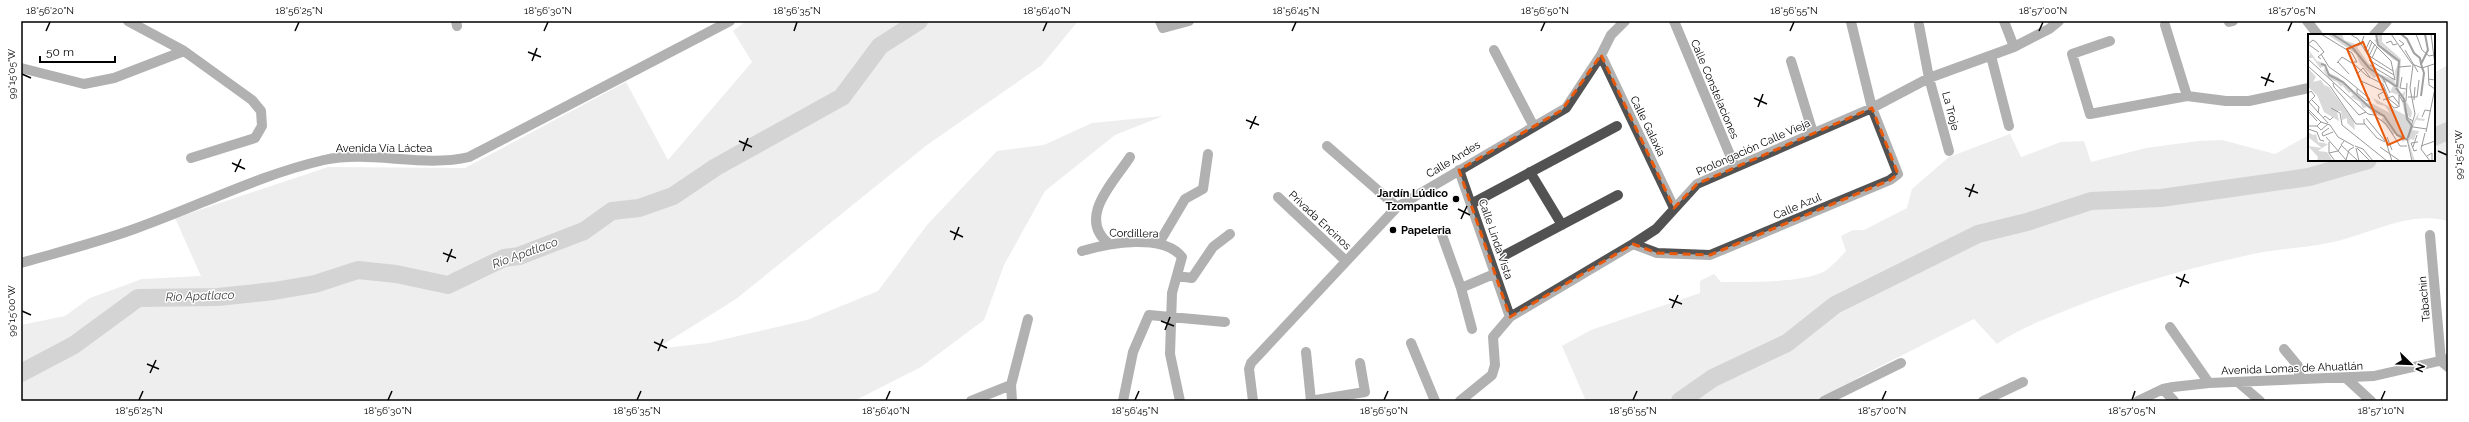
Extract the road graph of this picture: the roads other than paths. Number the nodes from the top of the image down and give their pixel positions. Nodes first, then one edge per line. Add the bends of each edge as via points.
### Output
1 (128, 21) edge
2 (730, 21) edge
3 (1189, 21) edge
4 (1625, 21) edge
5 (1674, 21) edge
6 (2004, 21) edge
7 (2059, 21) edge
8 (2307, 21) edge
9 (2387, 21) edge
10 (1851, 22) edge
11 (1162, 24) edge
12 (1919, 25) dead end
13 (2165, 25) dead end
14 (2317, 34) edge
15 (2375, 34) edge
16 (2110, 41) dead end
17 (2014, 47) junction
18 (1494, 50) dead end
19 (184, 51) junction
20 (1600, 55) junction
21 (1990, 56) junction
22 (1791, 61) dead end
23 (21, 68) edge
24 (1929, 78) junction
25 (2308, 88) edge
26 (2187, 96) junction
27 (1872, 108) junction
28 (1533, 125) junction
29 (1618, 126) dead end
30 (2009, 126) dead end
31 (1813, 133) junction
32 (1327, 146) dead end
33 (1949, 151) dead end
34 (1208, 154) dead end
35 (1130, 157) dead end
36 (191, 158) dead end
37 (1735, 167) junction
38 (1458, 170) junction
39 (1530, 172) junction
40 (1618, 195) dead end
41 (1278, 198) dead end
42 (1471, 204) junction
43 (1397, 207) junction
44 (1674, 208) junction
45 (1562, 225) junction
46 (1230, 234) dead end
47 (1442, 235) dead end
48 (2430, 235) dead end
49 (1108, 243) junction
50 (1159, 243) junction
51 (1633, 244) junction
52 (1082, 251) dead end
53 (1505, 255) dead end
54 (1346, 261) junction
55 (21, 263) edge
56 (1494, 274) junction
57 (1177, 276) junction
58 (1461, 288) junction
59 (1171, 317) junction
60 (1510, 317) junction
61 (1028, 319) dead end
62 (1225, 322) dead end
63 (2170, 327) dead end
64 (1472, 329) dead end
65 (1411, 343) dead end
66 (2284, 349) dead end
67 (1306, 352) dead end
68 (2446, 362) edge
69 (1360, 363) dead end
70 (1901, 363) dead end
71 (2346, 378) junction
72 (2300, 379) junction
73 (2023, 382) dead end
74 (2238, 382) junction
75 (2209, 383) junction
76 (1011, 385) junction
77 (2163, 389) junction
78 (1346, 399) edge
79 (971, 401) edge
80 (1012, 401) edge
81 (1123, 401) edge
82 (1180, 401) edge
83 (1253, 401) edge
84 (1311, 401) edge
85 (1435, 401) edge
86 (1460, 401) edge
87 (1824, 401) edge
88 (1983, 401) edge
89 (2138, 401) edge
90 (2174, 401) edge
91 (2260, 401) edge
92 (2371, 401) edge

1 - 19 street
2 - 55 street, Avenida Vía Láctea via 468,157 433,160 325,160 281,172 135,229
3 - 11 street
4 - 20 street, Calle Andes via 1611,35
5 - 37 street, Calle Constelaciones
6 - 17 street
7 - 17 street, Prolongación Calle Vieja
8 - 14 street
9 - 15 street
10 - 27 street
12 - 24 street, La Troje
13 - 26 street
16 - 26 street via 2072,54 2090,114
17 - 21 street, Prolongación Calle Vieja
18 - 28 street
19 - 23 street via 114,78 84,84
19 - 36 street via 252,100 261,111 262,126 255,138
20 - 28 street, Calle Andes via 1566,108
20 - 44 street, Calle Galaxia
21 - 24 street, Prolongación Calle Vieja
21 - 30 street
22 - 31 street
24 - 27 street, Prolongación Calle Vieja
24 - 33 street, La Troje
25 - 26 street via 2248,101
27 - 31 street, Prolongación Calle Vieja
27 - 51 street, Calle Azul via 1897,168 1898,174 1890,180 1710,255 1657,254
28 - 38 street, Calle Andes
29 - 39 street
31 - 37 street, Prolongación Calle Vieja
32 - 43 street
34 - 50 street via 1203,189 1185,199
35 - 49 street via 1098,205 1095,222 1101,237
37 - 44 street, Prolongación Calle Vieja via 1698,184
38 - 42 street, Calle Linda Vista
38 - 43 street, Calle Andes
39 - 42 street
39 - 45 street
40 - 45 street
41 - 54 street, Privada Encinos
42 - 56 street, Calle Linda Vista
43 - 54 street, Calle Andes
44 - 51 street, Prolongación Calle Vieja via 1656,229
45 - 53 street
46 - 57 street via 1213,248 1192,278
47 - 58 street
48 - 68 street, Tabachin
49 - 50 street, Cordillera
49 - 52 street, Cordillera
50 - 57 street, Cordillera via 1177,251 1182,257
51 - 60 street, Prolongación Calle Vieja
54 - 83 street, Calle Andes via 1251,363 1249,369
56 - 58 street
56 - 60 street, Calle Linda Vista
57 - 59 street via 1172,292
58 - 64 street
59 - 62 street
59 - 81 street via 1149,315 1133,352
59 - 82 street via 1170,354
60 - 86 street, Prolongación Calle Vieja via 1493,337 1495,365 1492,376
61 - 76 street
63 - 75 street
65 - 85 street
66 - 72 street via 2298,366
67 - 84 street
68 - 71 street, Avenida Lomas de Ahuatlán via 2374,376
69 - 78 street via 1365,392
70 - 87 street
71 - 72 street, Avenida Lomas de Ahuatlán
71 - 92 street
72 - 74 street, Avenida Lomas de Ahuatlán
73 - 88 street
74 - 75 street, Avenida Lomas de Ahuatlán
74 - 91 street
75 - 77 street, Avenida Lomas de Ahuatlán
76 - 79 street
76 - 80 street
77 - 89 street, Avenida Lomas de Ahuatlán
77 - 90 street
78 - 84 street

